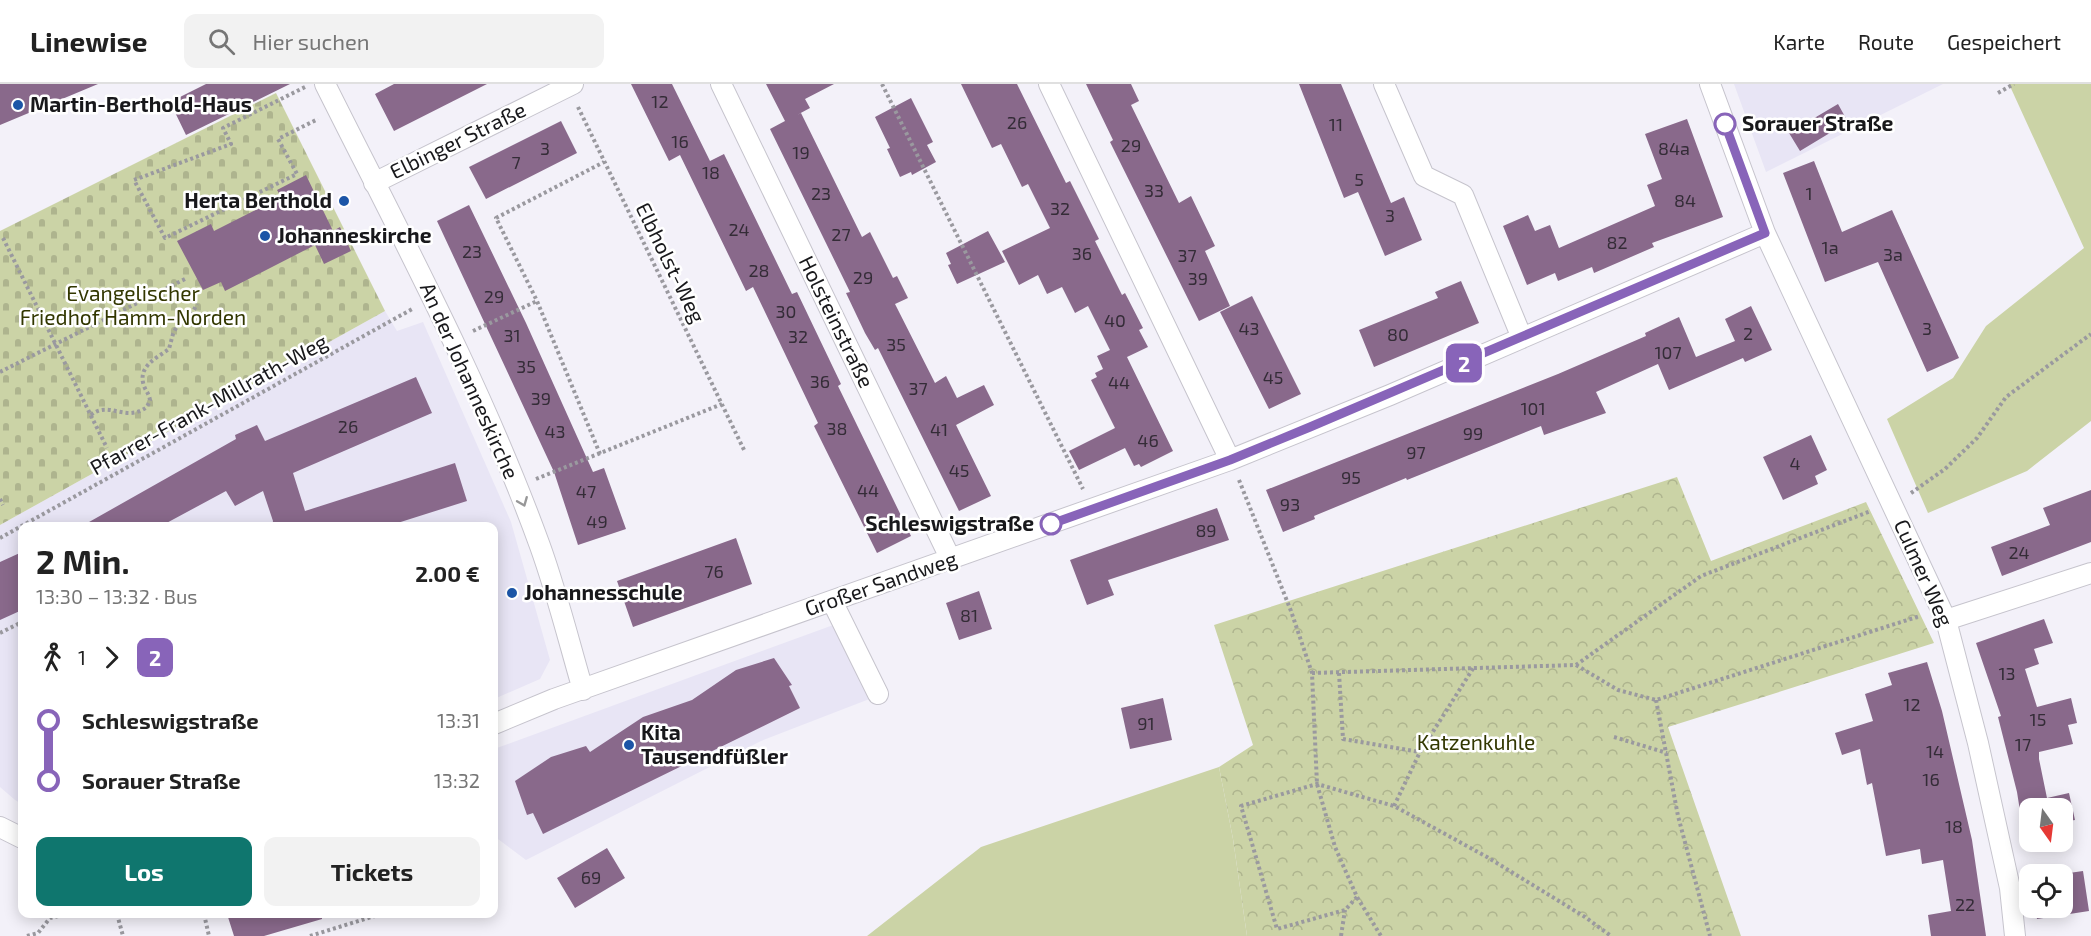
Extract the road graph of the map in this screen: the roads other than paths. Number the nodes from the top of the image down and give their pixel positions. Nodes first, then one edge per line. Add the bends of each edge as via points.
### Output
1 (325, 84) edge
2 (721, 84) edge
3 (1049, 84) edge
4 (1384, 84) edge
5 (1710, 84) edge
6 (570, 85) edge
7 (374, 183) junction
8 (1765, 233) junction
9 (1522, 338) junction
10 (1230, 460) junction
11 (951, 560) junction
12 (2091, 573) edge
13 (832, 601) junction
14 (1944, 614) junction
15 (583, 690) junction
16 (878, 694) dead end
17 (498, 722) edge
18 (0, 827) edge
19 (18, 836) edge
20 (2015, 936) edge

1 - 7 street, An der Johanneskirche
2 - 11 street, Holsteinstraße
3 - 10 street
4 - 9 street via 1424,176 1463,195
5 - 8 street, Culmer Weg
6 - 7 street, Elbinger Straße
7 -> 15 street, An der Johanneskirche via 454,340 517,487 541,548
8 - 9 street, Großer Sandweg
8 - 14 street, Culmer Weg
9 - 10 street, Großer Sandweg
10 - 11 street, Großer Sandweg
11 - 13 street, Großer Sandweg
12 - 14 street
13 - 15 street, Großer Sandweg
13 - 16 street
14 - 20 street, Culmer Weg via 1978,742 2010,888
15 - 17 street, Großer Sandweg
18 - 19 street

